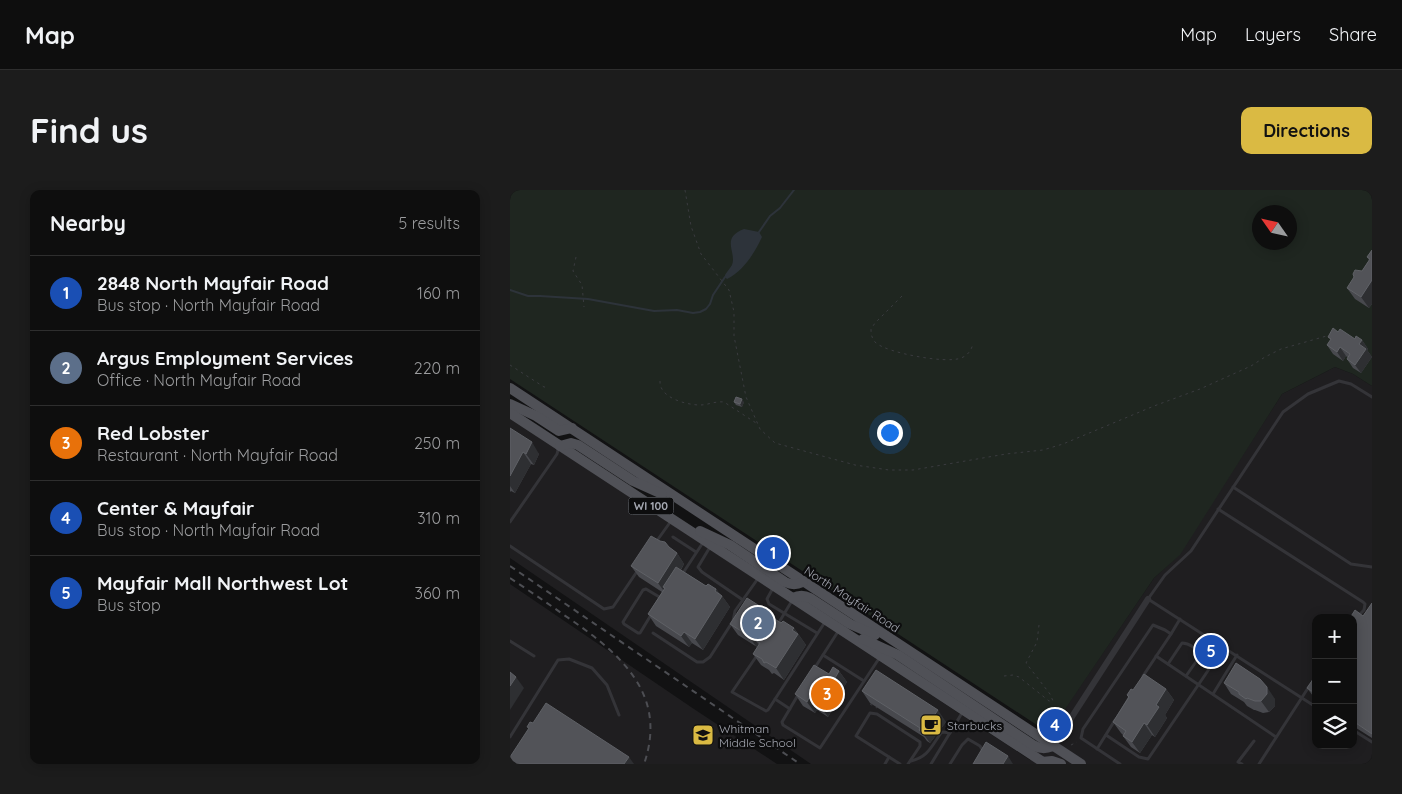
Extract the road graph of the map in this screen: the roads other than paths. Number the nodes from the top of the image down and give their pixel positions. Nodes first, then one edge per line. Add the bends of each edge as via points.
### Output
1 (510, 388) edge
2 (1372, 397) edge
3 (510, 404) edge
4 (510, 413) edge
5 (572, 428) junction
6 (560, 446) junction
7 (1233, 487) junction
8 (688, 506) junction
9 (1218, 509) junction
10 (672, 519) junction
11 (510, 522) edge
12 (673, 537) dead end
13 (656, 543) edge
14 (708, 543) junction
15 (510, 546) edge
16 (696, 552) junction
17 (640, 567) edge
18 (1372, 567) edge
19 (681, 576) edge
20 (759, 576) junction
21 (804, 582) junction
22 (774, 586) junction
23 (793, 598) junction
24 (1148, 599) junction
25 (743, 600) junction
26 (659, 603) edge
27 (654, 610) edge
28 (784, 613) junction
29 (1357, 617) edge
30 (1180, 619) junction
31 (826, 620) junction
32 (776, 626) edge
33 (840, 629) junction
34 (653, 633) dead end
35 (817, 633) junction
36 (1171, 634) junction
37 (510, 641) edge
38 (899, 645) junction
39 (1224, 647) junction
40 (760, 651) edge
41 (823, 655) junction
42 (1237, 655) junction
43 (534, 656) dead end
44 (881, 656) junction
45 (1156, 656) junction
46 (1168, 664) junction
47 (811, 673) edge
48 (1186, 676) junction
49 (1141, 680) edge
50 (864, 681) junction
51 (1311, 683) edge
52 (1199, 685) junction
53 (802, 689) edge
54 (1213, 694) junction
55 (1302, 698) junction
56 (775, 699) junction
57 (1312, 704) edge
58 (790, 709) junction
59 (964, 710) junction
60 (619, 715) dead end
61 (1116, 719) edge
62 (950, 732) junction
63 (1357, 733) edge
64 (1106, 735) junction
65 (510, 737) edge
66 (1276, 737) junction
67 (1254, 741) dead end
68 (1372, 742) edge
69 (1053, 746) junction
70 (1097, 749) junction
71 (889, 757) junction
72 (979, 757) edge
73 (909, 763) edge
74 (1044, 763) edge
75 (1239, 763) edge
76 (885, 764) edge
77 (900, 764) edge
78 (930, 764) edge
79 (950, 764) edge
80 (1061, 764) edge
81 (1081, 764) edge
82 (1120, 764) edge
83 (1259, 764) edge

1 - 5 main road, North Mayfair Road / WI 100
2 - 7 lane via 1351,384 1339,381 1308,394 1283,412
3 - 5 main road via 560,431
4 - 6 main road, WI 100
5 - 8 main road, North Mayfair Road / WI 100
6 - 8 main road via 578,445 633,482
6 - 10 main road, WI 100
6 - 11 lane
7 - 9 lane
7 - 18 lane via 1351,564
8 - 21 main road, North Mayfair Road / WI 100
9 - 24 lane via 1191,550 1165,575
9 - 29 lane via 1363,602 1364,610
10 - 13 lane
10 - 14 main road, WI 100
10 - 21 main road via 730,546 785,582 797,585
12 - 16 lane
14 - 16 lane
14 - 20 main road, WI 100
14 - 25 lane via 698,566
15 - 17 lane via 604,609 613,608
16 - 19 lane
20 - 22 main road, WI 100
20 - 25 lane
21 - 38 main road, North Mayfair Road / WI 100
22 - 23 main road, WI 100
22 - 28 lane via 768,602
23 - 28 lane
23 - 31 main road, WI 100
23 - 38 main road via 810,598 850,624
24 - 30 lane
24 - 69 street
25 - 34 lane via 710,657 703,662 697,662
26 - 27 lane via 666,600 643,590 623,622 640,633
28 - 32 lane
28 - 35 lane
30 - 36 lane
30 - 39 lane
31 - 33 main road, WI 100
31 - 35 lane
33 - 41 lane
33 - 44 main road, WI 100
33 - 69 main road via 898,655 1033,745 1041,749
35 - 56 lane
36 - 45 lane
36 - 70 lane via 1153,625 1083,729 1082,738
37 - 43 lane
38 - 69 main road, North Mayfair Road / WI 100
39 - 42 lane
39 - 52 lane
40 - 56 lane via 732,692 766,711
41 - 47 lane
41 - 50 lane
42 - 54 lane
42 - 55 lane
44 - 50 lane
44 - 59 main road, WI 100
45 - 46 lane
45 - 49 lane
46 - 48 lane
46 - 48 lane via 1182,643 1197,650 1200,656
48 - 52 lane
50 - 58 lane via 820,748 783,725
51 - 55 lane
52 - 54 lane
52 - 64 lane via 1148,759 1139,757
53 - 58 lane
54 - 66 lane
55 - 57 lane
55 - 66 lane
56 - 58 lane
59 - 62 lane
59 - 74 main road, WI 100
60 - 65 lane via 607,685 592,668 570,659 558,660
61 - 64 lane
62 - 73 lane via 943,732 927,754
62 - 78 lane
63 - 68 lane
64 - 70 lane
66 - 83 lane
67 - 75 lane
69 - 81 main road, North Mayfair Road / WI 100
70 - 82 lane
71 - 73 lane via 856,736 870,713 877,714 920,742
71 - 76 lane
71 - 77 lane
72 - 79 lane via 984,751 968,739
74 - 80 main road

